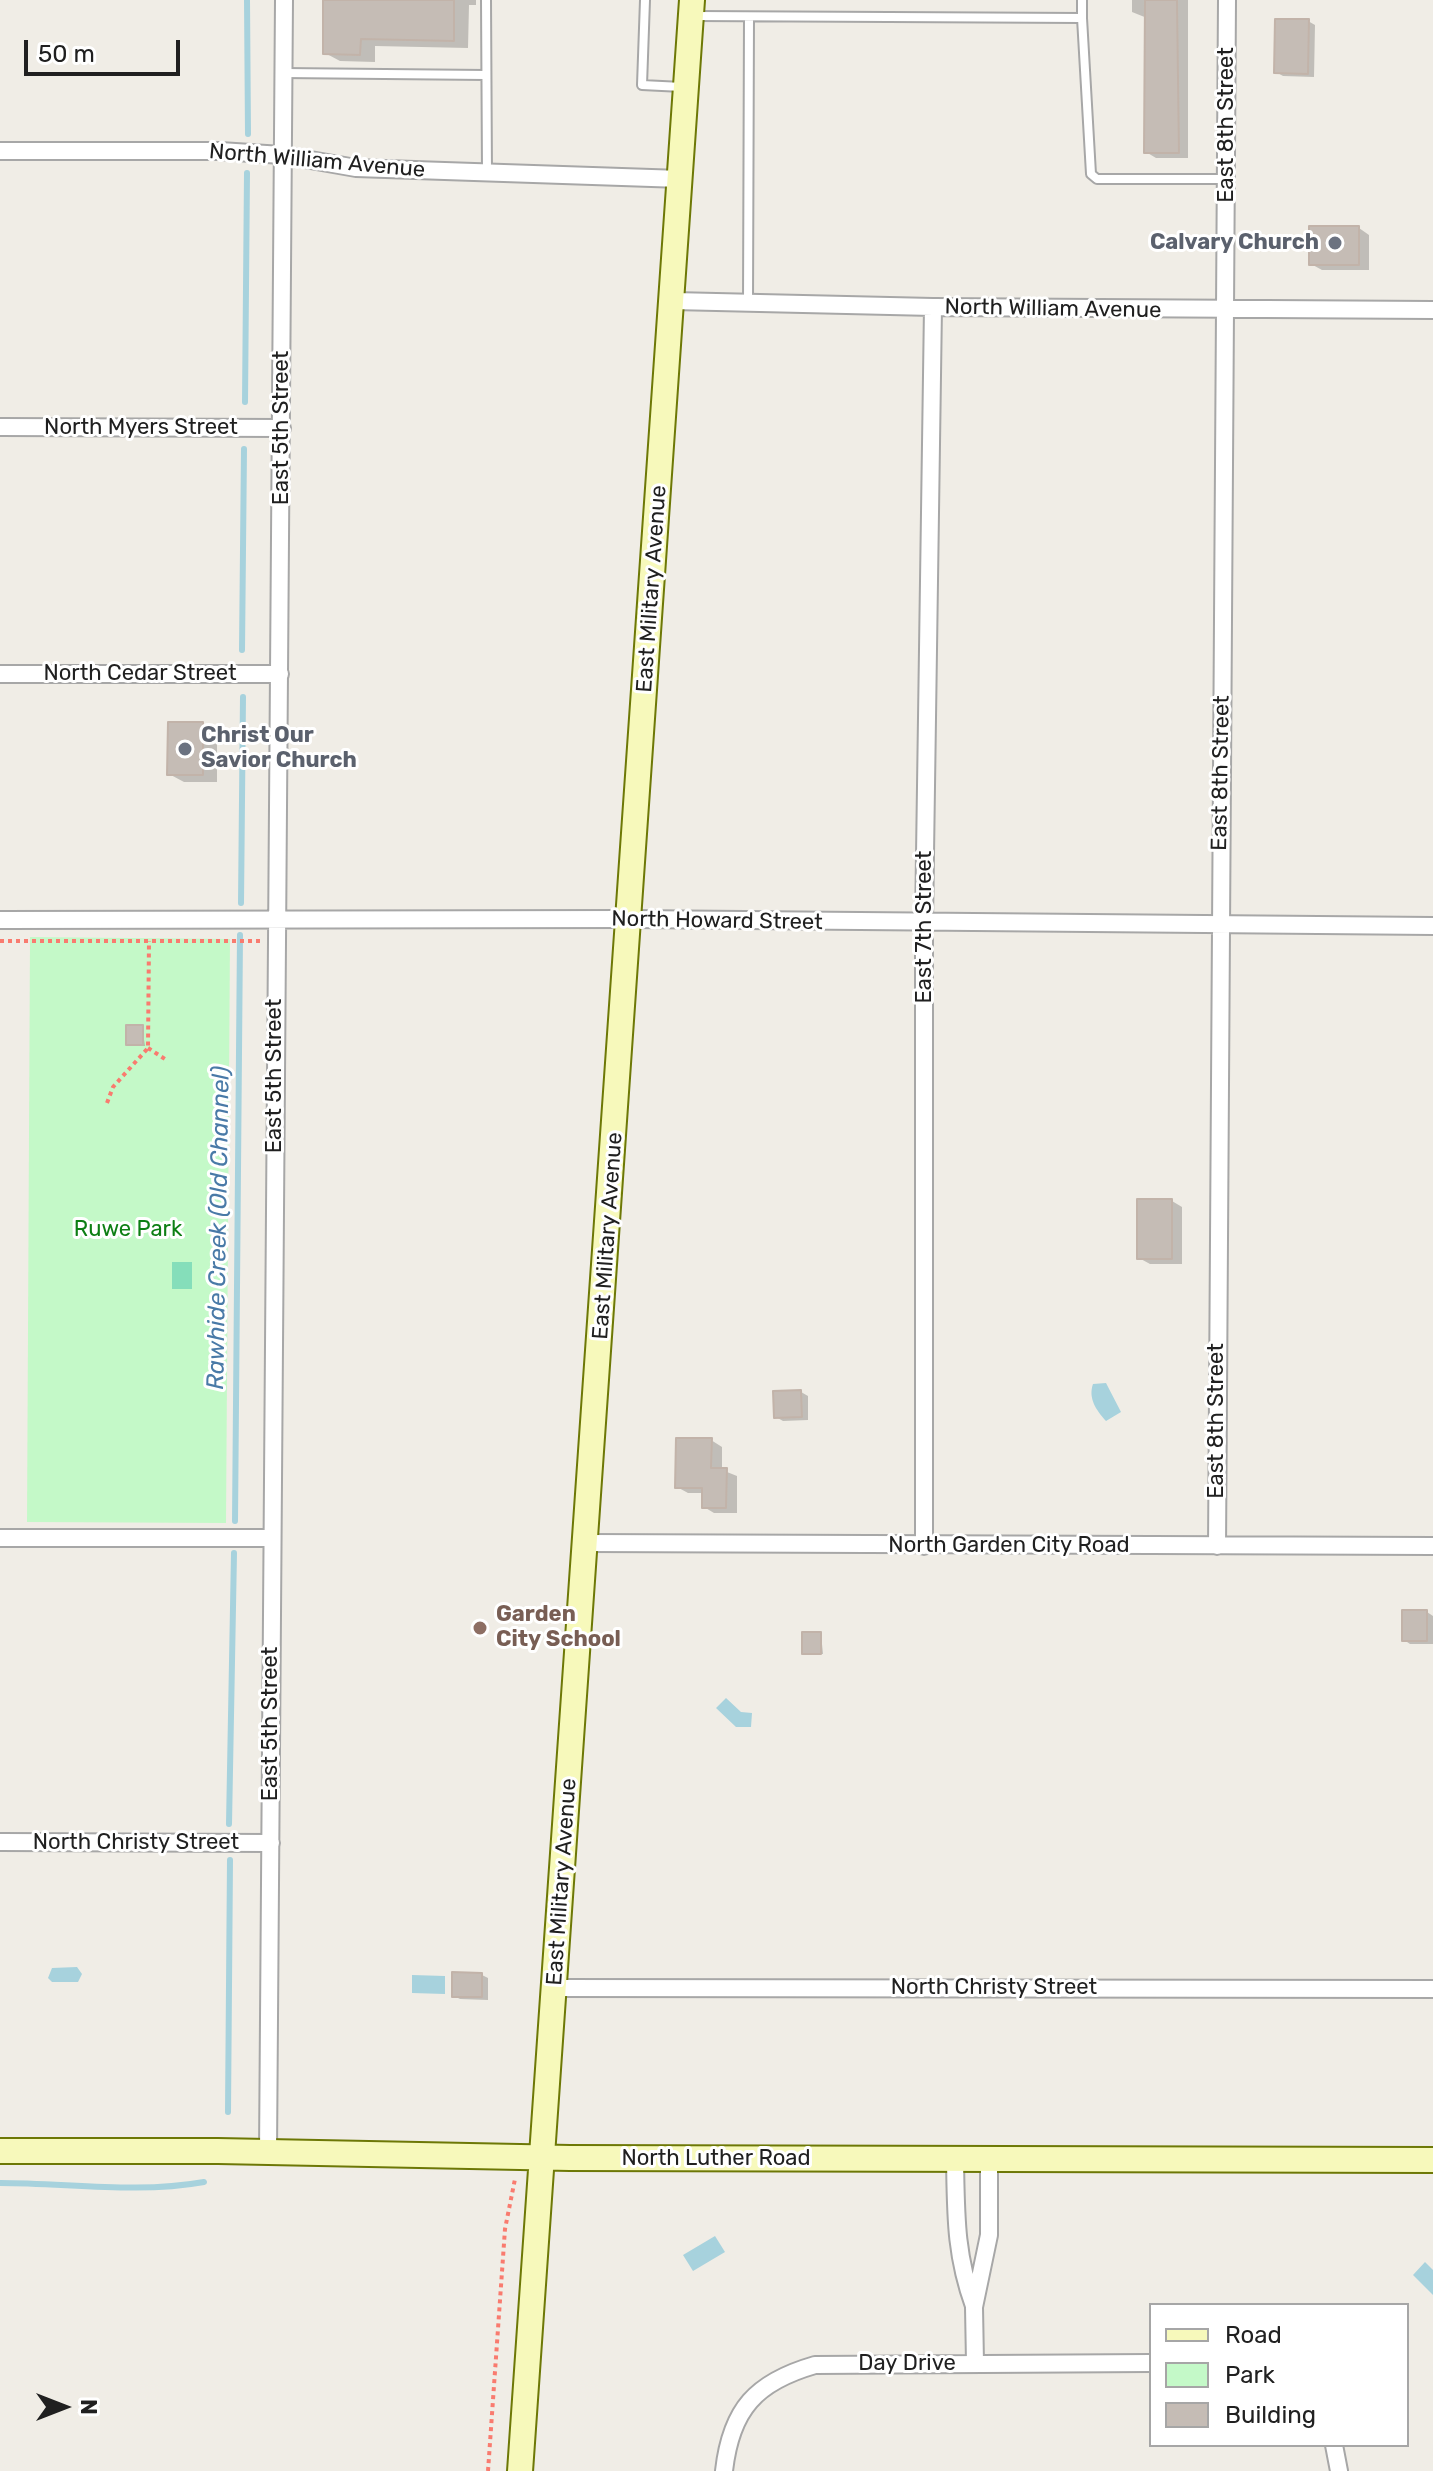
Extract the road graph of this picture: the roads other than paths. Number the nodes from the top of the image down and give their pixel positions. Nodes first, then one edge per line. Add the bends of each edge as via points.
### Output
1 (284, 0) edge
2 (486, 0) edge
3 (645, 0) edge
4 (1082, 0) edge
5 (1227, 0) edge
6 (691, 8) edge
7 (749, 17) junction
8 (1082, 18) junction
9 (283, 73) junction
10 (486, 75) junction
11 (686, 87) junction
12 (0, 151) edge
13 (282, 155) junction
14 (487, 172) junction
15 (681, 179) junction
16 (1226, 179) junction
17 (673, 301) junction
18 (748, 303) junction
19 (933, 307) junction
20 (1226, 310) junction
21 (1433, 310) edge
22 (0, 427) edge
23 (282, 428) junction
24 (0, 674) edge
25 (280, 674) junction
26 (630, 919) junction
27 (0, 920) edge
28 (276, 920) junction
29 (924, 923) junction
30 (1219, 924) junction
31 (1433, 926) edge
32 (0, 1538) edge
33 (272, 1538) junction
34 (586, 1543) junction
35 (924, 1546) junction
36 (1217, 1546) junction
37 (1433, 1546) edge
38 (0, 1842) edge
39 (271, 1843) junction
40 (554, 1988) junction
41 (1433, 1989) edge
42 (0, 2151) edge
43 (268, 2152) junction
44 (541, 2158) junction
45 (955, 2159) junction
46 (989, 2159) junction
47 (1433, 2160) edge
48 (974, 2307) junction
49 (975, 2363) junction
50 (1149, 2363) edge
51 (1334, 2447) edge
52 (520, 2471) edge
53 (724, 2471) edge
54 (1339, 2471) edge

1 - 9 street, East 5th Street
2 - 10 lane
3 - 11 lane via 642,85
4 - 8 lane
5 - 16 street, East 8th Street
6 - 7 lane
6 - 11 main road, East Military Avenue
7 - 8 lane
7 - 18 lane
8 - 16 lane via 1091,174 1097,179
9 - 10 lane
9 - 13 street, East 5th Street
10 - 14 lane
11 - 15 main road, East Military Avenue
12 - 13 street, North William Avenue
13 - 14 street, North William Avenue via 356,168
13 - 23 street, East 5th Street
14 - 15 street, North William Avenue
15 - 17 main road, East Military Avenue
16 - 20 street, East 8th Street
17 - 18 street, North William Avenue
17 - 26 main road, East Military Avenue
18 - 19 street, North William Avenue
19 - 20 street, North William Avenue
19 - 29 street, East 7th Street
20 - 21 street, North William Avenue
20 - 30 street, East 8th Street
22 - 23 street, North Myers Street
23 - 25 street, East 5th Street
24 - 25 street, North Cedar Street
25 - 28 street, East 5th Street
26 - 28 street, North Howard Street
26 - 29 street, North Howard Street
26 - 34 main road, East Military Avenue
27 - 28 street, North Howard Street
28 - 33 street, East 5th Street
29 - 30 street, North Howard Street
29 - 35 street, East 7th Street
30 - 31 street, North Howard Street
30 - 36 street, East 8th Street
32 - 33 street
33 - 39 street, East 5th Street
34 - 35 street, North Garden City Road
34 - 40 main road, East Military Avenue
35 - 36 street, North Garden City Road
36 - 37 street, North Garden City Road
38 - 39 street, North Christy Street
39 - 43 street, East 5th Street
40 - 41 street, North Christy Street
40 - 44 main road, East Military Avenue
42 - 43 main road, North Luther Road
43 - 44 main road, North Luther Road
44 - 45 main road, North Luther Road
44 - 52 main road, East Military Avenue
45 - 46 main road, North Luther Road
45 - 48 street via 956,2241
46 - 47 main road, North Luther Road
46 - 48 street via 989,2235
48 - 49 street
49 - 50 street, Day Drive
49 - 53 street, Day Drive via 815,2365 785,2374 752,2395 741,2413
51 - 54 street

